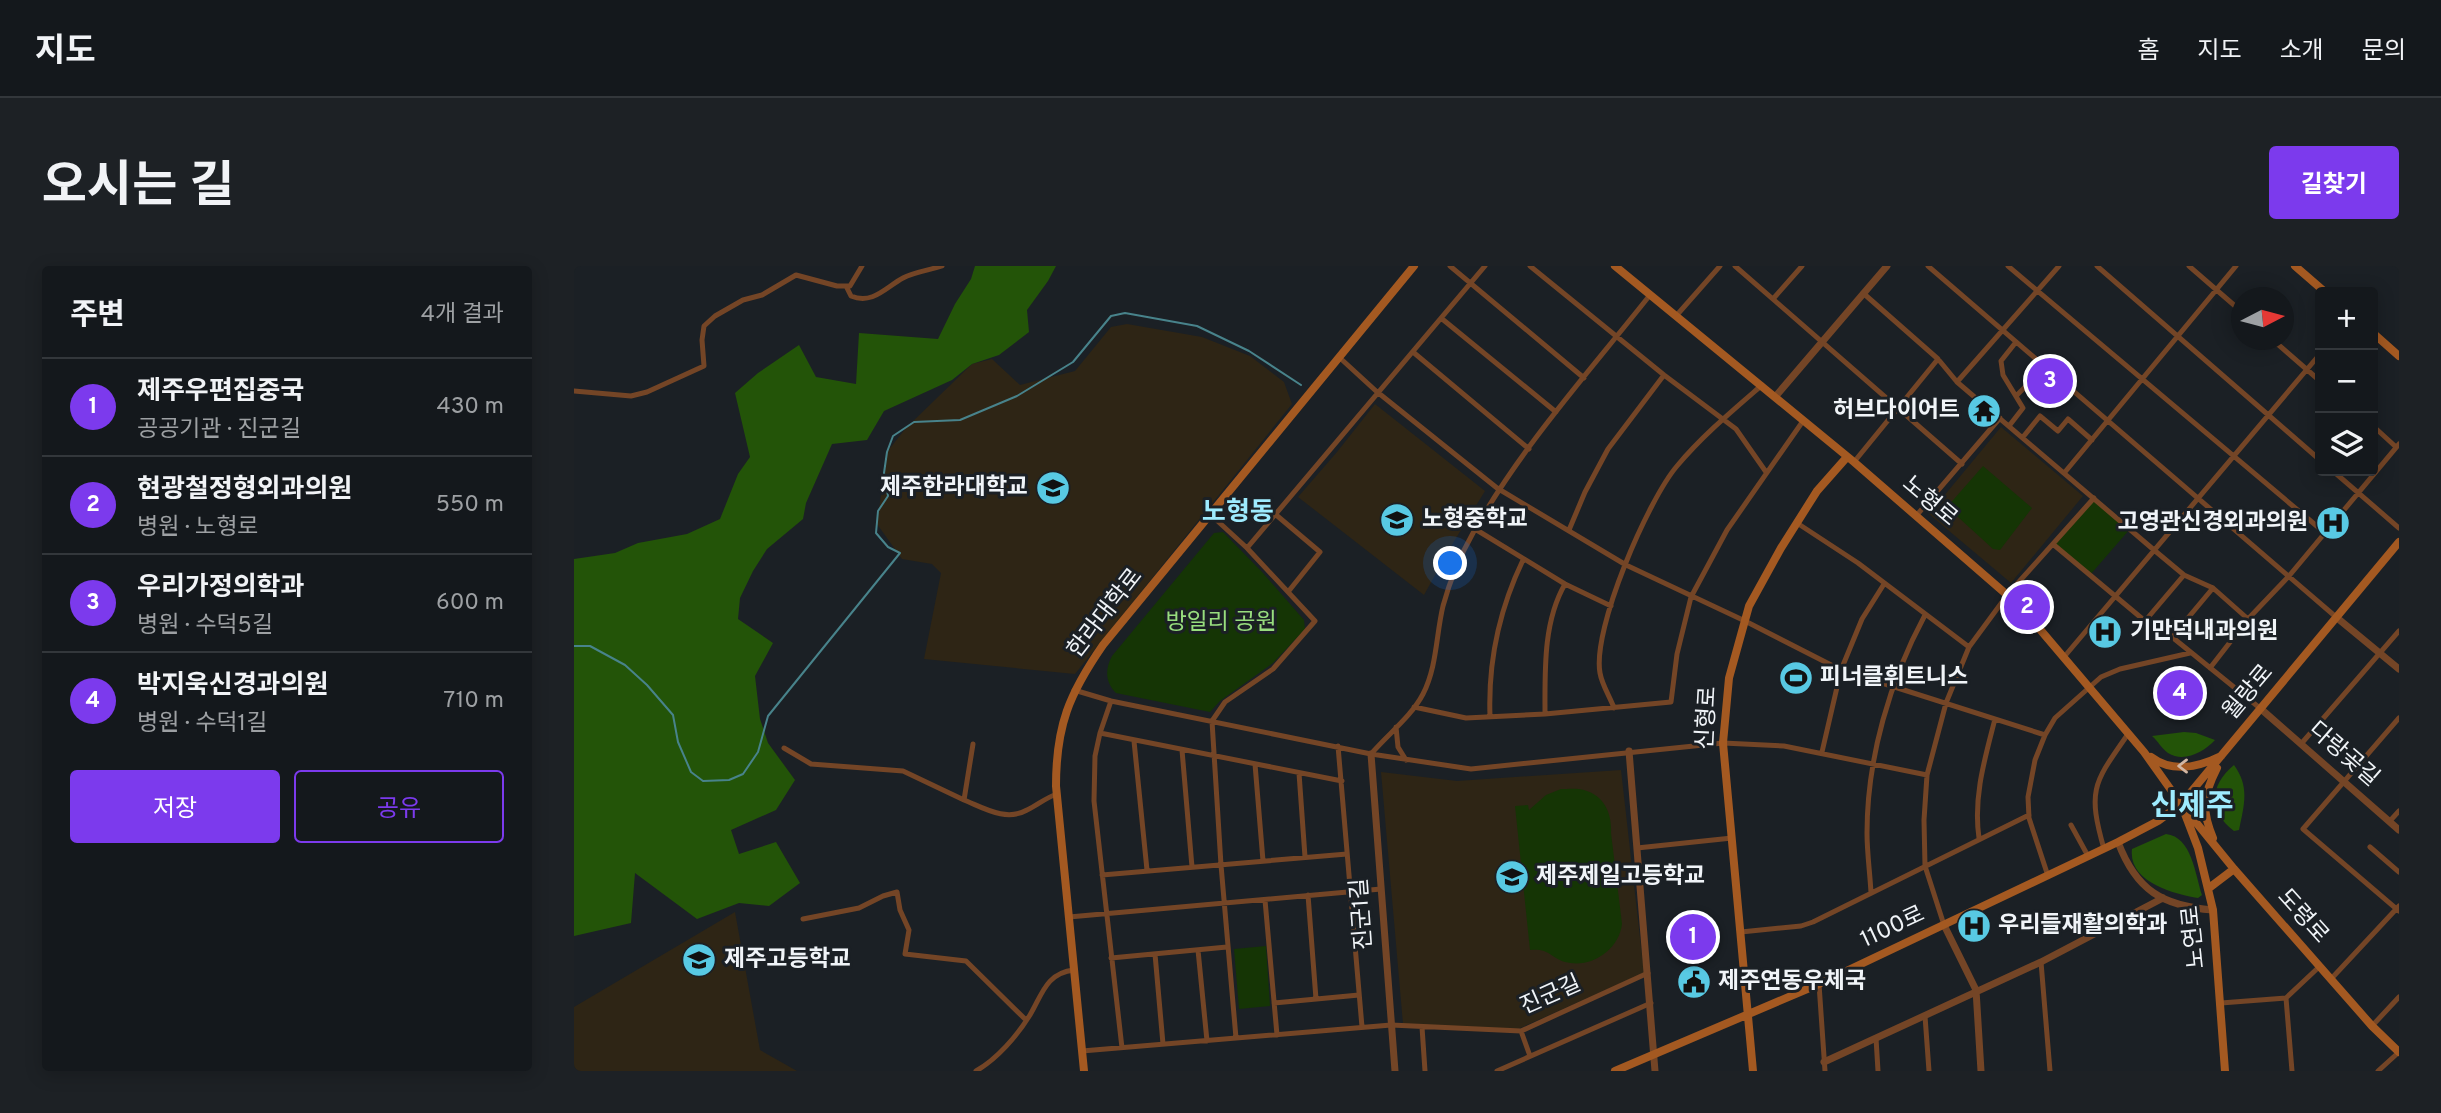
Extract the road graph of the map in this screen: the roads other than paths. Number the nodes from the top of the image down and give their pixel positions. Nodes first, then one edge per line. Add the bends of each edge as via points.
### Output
1 (862, 266) edge
2 (942, 266) edge
3 (1414, 266) edge
4 (1450, 266) edge
5 (1485, 266) edge
6 (1530, 266) edge
7 (1615, 266) edge
8 (1720, 266) edge
9 (1735, 266) edge
10 (1802, 266) edge
11 (1886, 266) edge
12 (1928, 266) edge
13 (2008, 266) edge
14 (2059, 266) edge
15 (2097, 266) edge
16 (2189, 266) edge
17 (2236, 266) edge
18 (2295, 266) edge
19 (1470, 283) junction
20 (846, 286) junction
21 (2319, 287) edge
22 (2037, 291) junction
23 (2217, 291) junction
24 (1863, 293) junction
25 (1650, 295) junction
26 (1773, 299) junction
27 (2231, 303) edge
28 (1676, 316) junction
29 (1441, 318) junction
30 (2002, 330) junction
31 (1617, 337) junction
32 (2179, 337) junction
33 (2378, 337) edge
34 (1822, 342) junction
35 (2016, 342) junction
36 (2285, 350) edge
37 (1413, 352) junction
38 (2399, 356) edge
39 (1340, 358) junction
40 (1938, 359) junction
41 (2315, 360) edge
42 (2045, 367) junction
43 (2307, 369) junction
44 (1664, 375) junction
45 (2315, 376) edge
46 (1584, 378) junction
47 (2143, 379) junction
48 (1957, 382) junction
49 (1762, 385) junction
50 (574, 391) edge
51 (1379, 393) junction
52 (2017, 395) junction
53 (1775, 397) junction
54 (1897, 408) junction
55 (1556, 412) junction
56 (2269, 415) junction
57 (2000, 418) junction
58 (1723, 419) junction
59 (1803, 421) junction
60 (2108, 421) junction
61 (2009, 426) junction
62 (2378, 430) edge
63 (2023, 438) junction
64 (2091, 440) junction
65 (2398, 445) edge
66 (1529, 449) junction
67 (2234, 456) junction
68 (2315, 456) edge
69 (1850, 459) junction
70 (1962, 464) junction
71 (1766, 472) junction
72 (2065, 472) junction
73 (2339, 476) edge
74 (1499, 490) junction
75 (2358, 493) junction
76 (2094, 498) junction
77 (2198, 498) junction
78 (1275, 514) junction
79 (1210, 515) junction
80 (1916, 516) junction
81 (1797, 523) junction
82 (2399, 528) edge
83 (1475, 529) junction
84 (1569, 530) junction
85 (2325, 533) junction
86 (2399, 542) edge
87 (2054, 545) junction
88 (1247, 548) junction
89 (2154, 550) junction
90 (1523, 559) junction
91 (1626, 565) junction
92 (2184, 575) junction
93 (2289, 576) junction
94 (1565, 584) junction
95 (1884, 584) junction
96 (2213, 588) junction
97 (1288, 592) junction
98 (2008, 594) junction
99 (2115, 596) junction
100 (1691, 597) junction
101 (1611, 606) junction
102 (1925, 615) junction
103 (2336, 617) junction
104 (2248, 619) junction
105 (1745, 621) junction
106 (2145, 621) junction
107 (2399, 631) edge
108 (2172, 637) junction
109 (1969, 647) junction
110 (2190, 653) junction
111 (2380, 653) junction
112 (2064, 657) junction
113 (2210, 668) junction
114 (2399, 669) edge
115 (1841, 670) junction
116 (1893, 686) junction
117 (2090, 687) junction
118 (1074, 690) junction
119 (1111, 701) junction
120 (1946, 703) junction
121 (1414, 707) junction
122 (1614, 708) junction
123 (2261, 709) junction
124 (1545, 714) junction
125 (1490, 716) junction
126 (2399, 718) edge
127 (1995, 719) junction
128 (1212, 721) junction
129 (1396, 726) junction
130 (1100, 733) junction
131 (2128, 734) junction
132 (2045, 735) junction
133 (1134, 741) junction
134 (1723, 743) junction
135 (973, 744) dead end
136 (2301, 744) junction
137 (1338, 746) junction
138 (784, 748) dead end
139 (1182, 750) junction
140 (1629, 751) junction
141 (1822, 752) junction
142 (2144, 752) junction
143 (1371, 754) junction
144 (2224, 755) junction
145 (1212, 756) junction
146 (1406, 760) junction
147 (1255, 764) junction
148 (1873, 764) junction
149 (1299, 773) junction
150 (1927, 775) junction
151 (1342, 781) junction
152 (2345, 783) junction
153 (1057, 794) junction
154 (964, 800) junction
155 (2181, 804) junction
156 (2399, 811) edge
157 (2029, 815) junction
158 (2389, 822) junction
159 (2071, 825) dead end
160 (2399, 830) edge
161 (1733, 838) junction
162 (1979, 838) junction
163 (2118, 842) junction
164 (2370, 847) dead end
165 (1637, 848) junction
166 (2217, 848) junction
167 (2104, 849) junction
168 (1348, 854) junction
169 (2088, 856) junction
170 (1305, 857) junction
171 (1263, 860) junction
172 (1221, 865) junction
173 (1925, 866) junction
174 (1192, 867) junction
175 (2234, 869) junction
176 (1147, 870) junction
177 (2399, 872) edge
178 (1102, 875) junction
179 (2048, 876) junction
180 (2209, 888) junction
181 (1381, 889) junction
182 (1350, 891) junction
183 (1871, 893) junction
184 (1308, 895) junction
185 (2163, 898) junction
186 (1265, 900) junction
187 (1223, 903) junction
188 (2398, 909) edge
189 (2213, 910) junction
190 (1107, 913) junction
191 (1069, 917) junction
192 (803, 919) dead end
193 (1944, 925) junction
194 (1741, 932) junction
195 (1227, 947) junction
196 (1198, 950) junction
197 (1154, 954) junction
198 (1111, 958) junction
199 (2041, 962) junction
200 (2320, 965) junction
201 (1074, 970) junction
202 (1648, 973) junction
203 (2332, 979) junction
204 (1819, 985) junction
205 (1976, 990) junction
206 (1359, 995) junction
207 (2399, 997) edge
208 (2286, 998) junction
209 (1316, 999) junction
210 (1274, 1003) junction
211 (1651, 1003) junction
212 (2221, 1003) junction
213 (1747, 1013) junction
214 (1925, 1016) junction
215 (1026, 1020) junction
216 (1391, 1025) junction
217 (2372, 1026) junction
218 (1362, 1027) junction
219 (1422, 1027) junction
220 (1521, 1031) junction
221 (1277, 1035) junction
222 (1236, 1038) junction
223 (1876, 1038) junction
224 (1207, 1041) junction
225 (1163, 1044) junction
226 (1122, 1048) junction
227 (1082, 1051) junction
228 (2399, 1052) edge
229 (1654, 1054) junction
230 (1530, 1056) junction
231 (1824, 1062) junction
232 (1754, 1070) edge
233 (976, 1071) edge
234 (1084, 1071) edge
235 (1395, 1071) edge
236 (1425, 1071) edge
237 (1497, 1071) edge
238 (1615, 1071) edge
239 (1656, 1071) edge
240 (1825, 1071) edge
241 (1878, 1071) edge
242 (1929, 1071) edge
243 (1981, 1071) edge
244 (2050, 1071) edge
245 (2225, 1071) edge
246 (2292, 1071) edge
247 (2378, 1071) edge

1 - 20 street
2 - 20 street via 903,278 867,298 851,296
3 - 39 main road, 한라대학로
4 - 19 street
5 - 19 street
6 - 31 street
7 - 25 main road, 노형로
8 - 28 street
9 - 26 street
10 - 26 street
11 - 24 street
12 - 30 street
13 - 22 street
14 - 22 street
15 - 32 street
16 - 23 street
17 - 23 street
18 - 21 main road
19 - 29 street
19 - 46 street
20 - 50 street via 796,275 762,295 743,300 704,326 704,366 631,396
22 - 30 street
22 - 47 street
23 - 27 street
23 - 32 street
24 - 34 street
24 - 40 street
25 - 28 main road, 노형로
25 - 31 street
26 - 34 street
28 - 49 main road, 노형로
29 - 37 street
29 - 55 street
30 - 35 street
30 - 48 street
31 - 44 street
31 - 46 street
32 - 47 street
32 - 56 street
33 - 38 main road
34 - 53 street
34 - 54 street
35 - 42 street
35 - 52 street via 2001,361 2003,375
36 - 43 street
37 - 51 street
37 - 66 street
39 - 51 street
39 - 79 main road, 한라대학로
40 - 48 street
40 - 54 street
41 - 43 street
42 - 52 street
42 - 60 street
43 - 45 street
43 - 56 street
44 - 58 street
44 - 84 street via 1608,449
46 - 55 street
47 - 60 street
47 - 67 street
48 - 57 street
49 - 53 main road, 노형로
49 - 58 street
51 - 74 street
51 - 78 street
52 - 61 street via 2023,408
53 - 59 main road, 노형로
54 - 69 street
54 - 70 street
55 - 66 street
56 - 67 street
56 - 68 street
57 - 61 street
57 - 70 street
58 - 71 street via 1736,429
58 - 91 street via 1676,467 1653,501
59 - 69 main road, 노형로
59 - 71 street
60 - 64 street
60 - 77 street
61 - 63 street
62 - 65 street
63 - 64 street via 2040,415 2058,431 2068,419
63 - 72 street
64 - 72 street
65 - 75 street
66 - 74 street
67 - 77 street
67 - 85 street
69 - 80 main road, 노형로
69 - 81 main road, 신형로 via 1817,491
70 - 80 street
71 - 100 street via 1727,530
72 - 76 street
73 - 75 street
74 - 83 street
74 - 84 street
75 - 82 street
75 - 85 street
76 - 87 street
76 - 89 street
77 - 89 street
77 - 93 street
78 - 88 street
78 - 97 street via 1320,552
79 - 88 street
79 - 118 main road, 한라대학로 via 1103,645
80 - 98 main road, 노형로
81 - 95 street
81 - 105 main road, 신형로
83 - 90 street
83 - 121 street via 1455,566 1434,660
84 - 91 street
85 - 93 street
86 - 103 main road, 월랑로
87 - 98 street
87 - 99 street
88 - 97 street
89 - 92 street
89 - 99 street
90 - 94 street
90 - 125 street via 1509,589 1494,646
91 - 100 street
91 - 101 street
92 - 96 street
92 - 106 street
93 - 103 street
93 - 104 street
94 - 101 street
94 - 124 street via 1548,645
95 - 102 street
95 - 115 street via 1862,619
96 - 104 street
96 - 108 street
97 - 128 street via 1315,621 1273,669 1225,702
98 - 109 street
98 - 112 main road, 노형로
99 - 106 street
99 - 112 street
100 - 105 street
100 - 122 street via 1671,702
101 - 122 street via 1601,645 1600,673
102 - 109 street
102 - 116 street
103 - 111 street
103 - 123 main road, 월랑로
104 - 113 street
105 - 115 street
105 - 134 main road, 신형로 via 1729,678
106 - 108 street
107 - 111 street
108 - 110 street
109 - 120 street
110 - 113 street
110 - 117 street via 2120,668
111 - 114 street
111 - 136 street
112 - 117 main road, 노형로
113 - 123 street
115 - 116 street
115 - 141 street
116 - 120 street
116 - 148 street
117 - 131 main road, 노형로
117 - 132 street via 2055,718
118 - 119 street
118 - 153 main road, 한라대학로 via 1060,732
119 - 128 street
119 - 130 street
120 - 127 street
120 - 150 street
121 - 125 street via 1466,718
121 - 129 street
122 - 124 street
123 - 136 street, 다랑곶길
123 - 144 main road, 월랑로
124 - 125 street
126 - 152 street
127 - 132 street
127 - 162 street via 1980,782
128 - 137 street
128 - 145 street
129 - 143 street
129 - 146 street via 1398,747
130 - 133 street
130 - 178 street via 1093,773
131 - 142 main road, 노형로
131 - 167 street via 2104,767 2095,791 2095,818
132 - 157 street via 2030,782
133 - 139 street
133 - 176 street
134 - 140 street
134 - 141 street
134 - 161 main road, 신형로
135 - 154 street
136 - 152 street, 다랑곶길
137 - 143 street
137 - 151 street
138 - 154 street via 811,764 903,771
139 - 145 street
139 - 174 street
140 - 146 street via 1471,769
140 - 165 street
141 - 148 street
144 -> 142 main road via 2194,766 2174,767
142 - 155 main road, 노형로
143 - 146 street
143 - 181 street, 진군1길
144 - 155 main road, 월랑로
144 - 166 main road via 2204,800 2204,814
145 - 147 street
145 - 172 street
147 - 149 street
147 - 171 street
148 - 150 street
148 - 183 street via 1867,833
149 - 151 street
149 - 170 street
150 - 173 street
151 - 168 street
152 - 158 street, 다랑곶길
152 - 188 street via 2303,829
153 - 154 street via 1013,816
153 - 191 main road, 한라대학로
155 - 163 main road, 1100로
155 - 166 main road, 도령로
155 - 180 main road, 노연로
156 - 158 street
157 - 162 street
157 - 179 street
158 - 160 street, 다랑곶길
159 - 169 street
161 - 165 street
161 - 194 main road, 신형로
162 - 173 street
163 - 167 main road, 1100로
163 - 185 street via 2137,880
164 - 177 street
165 - 202 street
166 - 175 main road, 도령로
167 - 169 main road, 1100로
168 - 170 street
168 - 182 street
169 - 179 main road, 1100로
170 - 171 street
171 - 172 street
172 - 174 street
172 - 187 street
173 - 183 street
173 - 193 street
174 - 176 street
175 - 180 main road
175 - 200 main road, 도령로
176 - 178 street
178 - 190 street
179 - 193 main road, 1100로
180 - 189 main road, 노연로
181 - 182 street
181 - 216 street, 진군1길
182 - 184 street
182 - 206 street
183 - 194 street via 1801,926
184 - 186 street
184 - 209 street
185 - 189 street
185 - 199 street
186 - 187 street
186 - 210 street
187 - 190 street
187 - 195 street
188 - 203 street
189 - 212 main road, 노연로
190 - 191 street
190 - 198 street
191 - 201 main road, 한라대학로
192 - 215 street via 859,908 897,892 909,930 905,954 966,961
193 - 204 main road, 1100로
193 - 205 street
194 - 213 main road, 신형로
195 - 196 street
195 - 222 street
196 - 197 street
196 - 224 street
197 - 198 street
197 - 225 street
198 - 226 street
199 - 205 street
199 - 244 street
200 - 203 main road, 도령로
200 - 208 street
201 - 215 street via 1054,977
201 - 227 main road, 한라대학로
202 - 211 street
202 - 220 street, 진군길
203 - 217 main road, 도령로
204 - 213 main road, 1100로
204 - 231 street
205 - 214 street
205 - 243 street
206 - 209 street
206 - 218 street
207 - 217 street
208 - 212 street
208 - 246 street
209 - 210 street
210 - 221 street
211 - 229 street
211 - 230 street, 진군길
212 - 245 main road, 노연로
213 - 229 main road, 1100로
213 - 232 main road, 신형로
214 - 223 street
214 - 242 street
215 - 233 street via 995,1058
216 - 218 street, 진군길
216 - 219 street, 진군길
216 - 235 street, 진군1길
217 - 228 main road, 도령로
218 - 221 street, 진군길
219 - 220 street, 진군길
219 - 236 street
220 - 230 street
221 - 222 street, 진군길
222 - 224 street, 진군길
223 - 231 street
223 - 241 street
224 - 225 street, 진군길
225 - 226 street, 진군길
226 - 227 street, 진군길
227 - 234 main road, 한라대학로
228 - 247 street
229 - 238 main road, 1100로
229 - 239 street
230 - 237 street, 진군길
231 - 240 street

